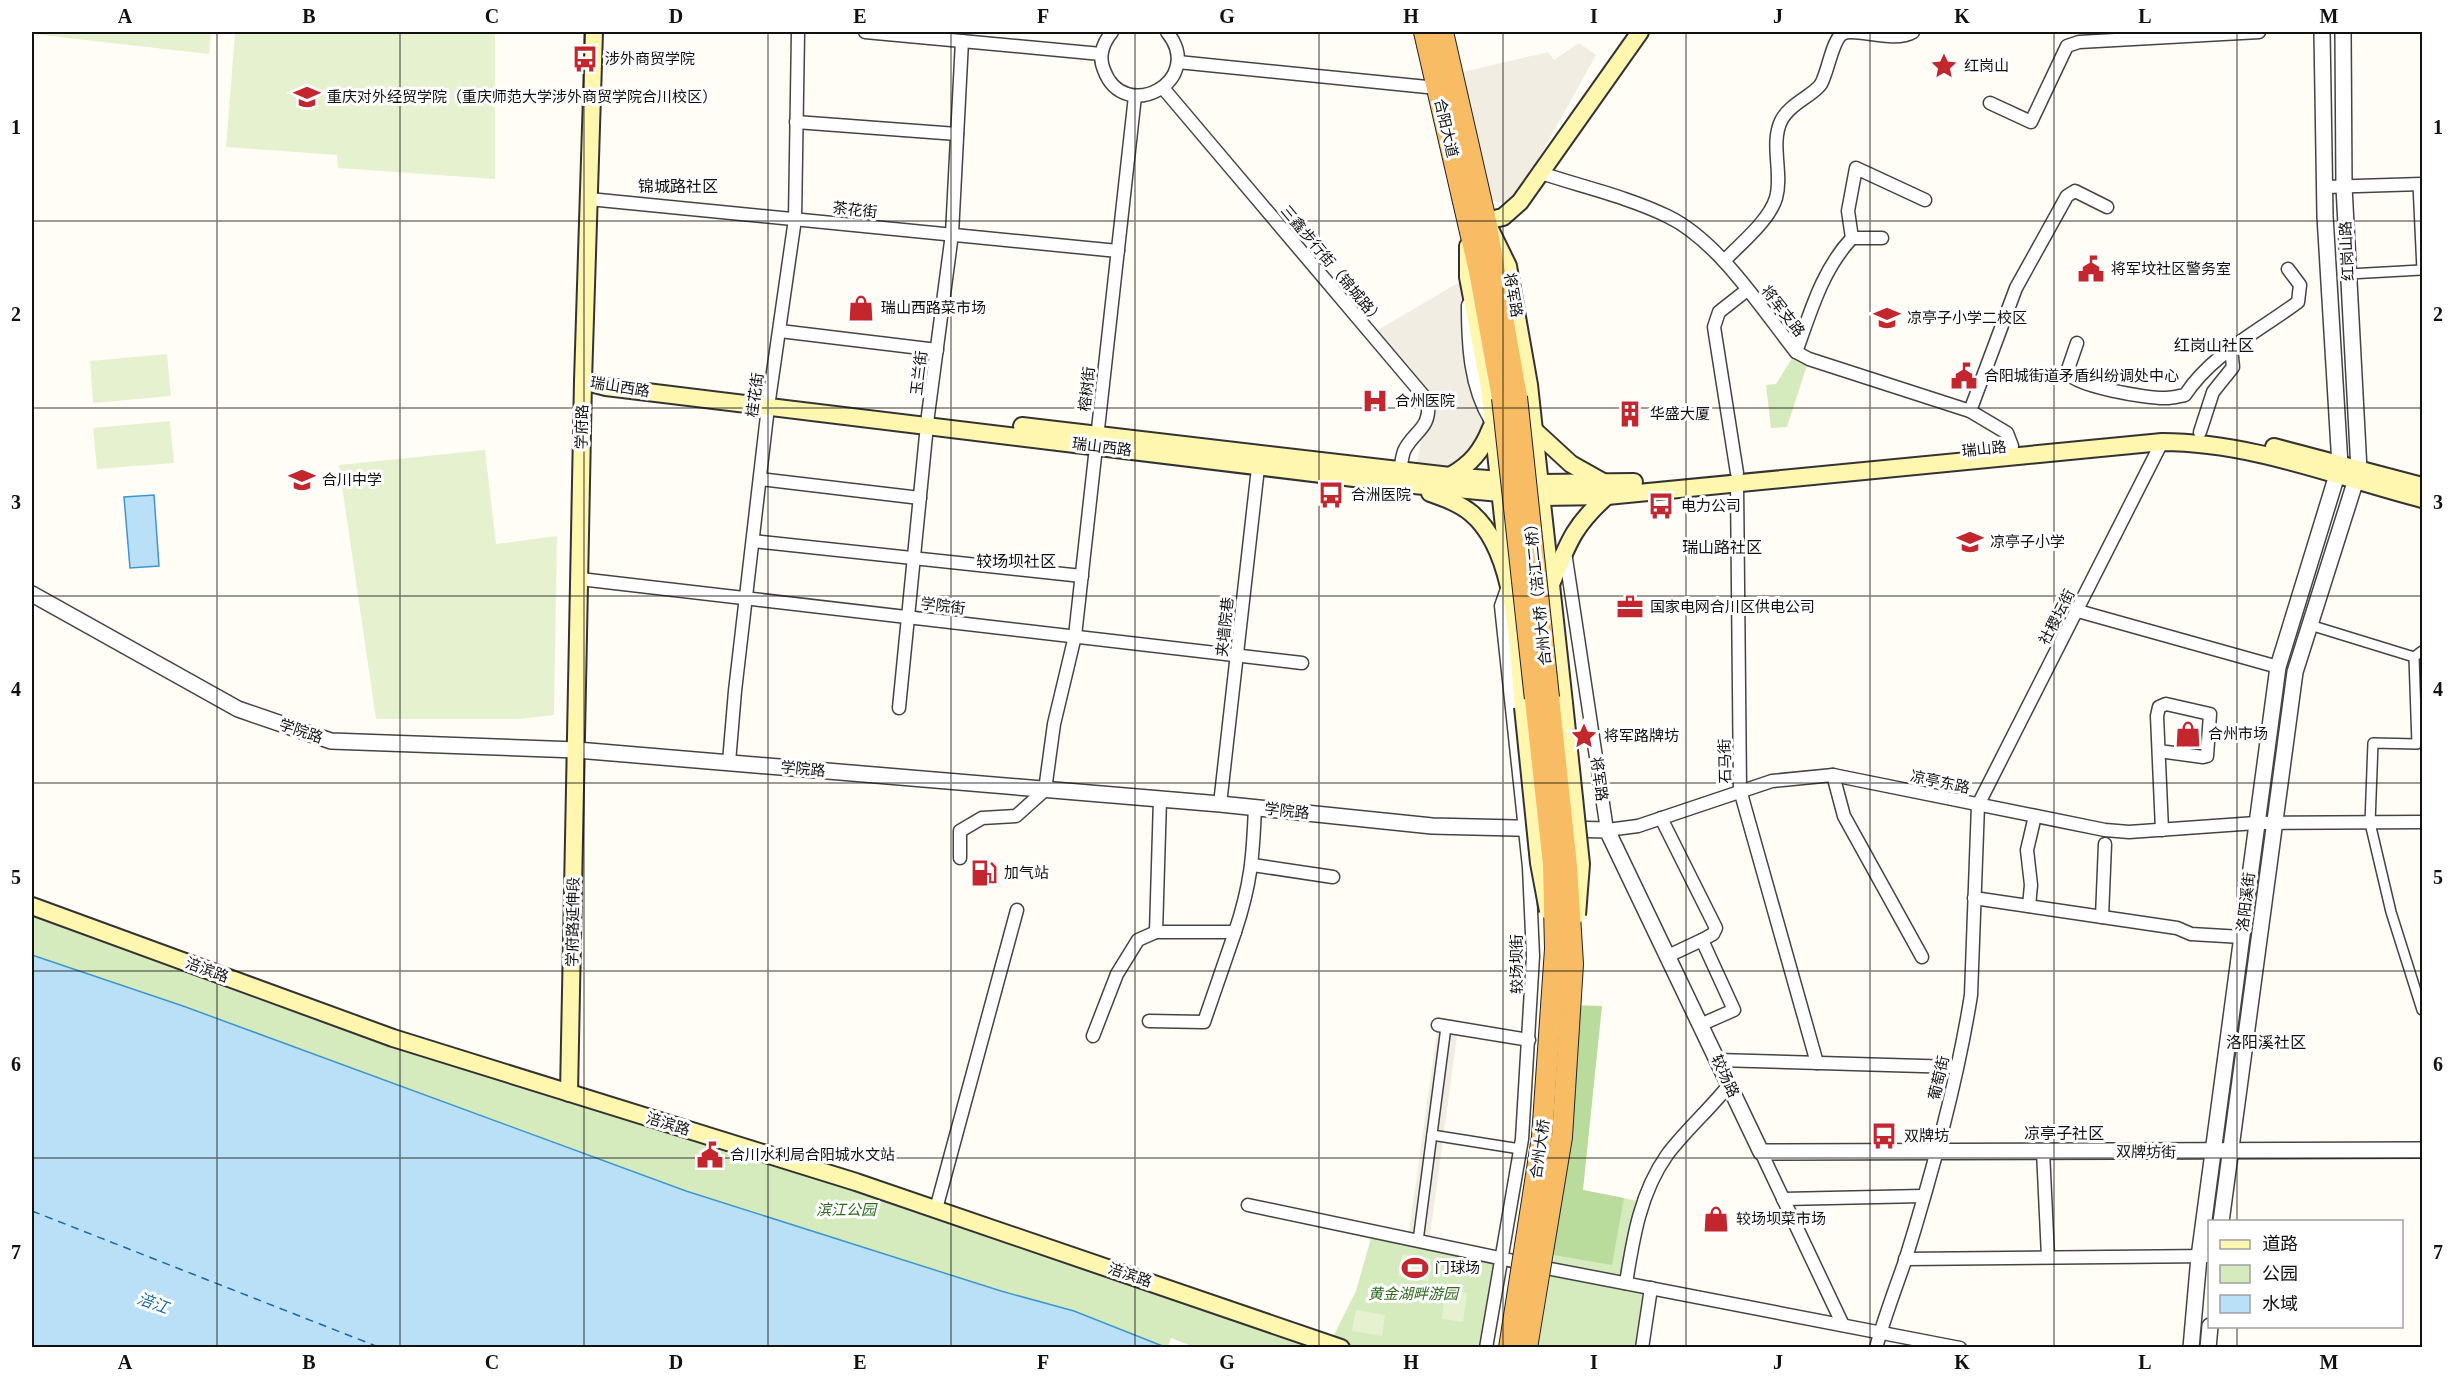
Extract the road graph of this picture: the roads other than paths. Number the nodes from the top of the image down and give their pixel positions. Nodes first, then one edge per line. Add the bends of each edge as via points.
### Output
1 (594, 32) edge
2 (798, 32) edge
3 (865, 32) edge
4 (1112, 32) edge
5 (1167, 32) edge
6 (1424, 32) edge
7 (1443, 32) edge
8 (1640, 32) edge
9 (1913, 32) edge
10 (2259, 32) edge
11 (2322, 32) edge
12 (2343, 32) edge
13 (987, 37) edge
14 (962, 41) junction
15 (1101, 54) junction
16 (1178, 62) junction
17 (1163, 88) junction
18 (1437, 88) junction
19 (1135, 96) junction
20 (1990, 103) dead end
21 (796, 122) junction
22 (957, 135) junction
23 (1541, 173) junction
24 (2420, 184) edge
25 (2325, 187) junction
26 (2344, 187) junction
27 (589, 199) junction
28 (1925, 200) dead end
29 (2107, 207) dead end
30 (795, 219) junction
31 (1477, 222) junction
32 (952, 234) junction
33 (1852, 238) junction
34 (1882, 238) dead end
35 (1118, 251) junction
36 (1724, 261) junction
37 (2288, 269) dead end
38 (2422, 270) edge
39 (2349, 274) junction
40 (1747, 290) junction
41 (780, 331) junction
42 (2077, 343) dead end
43 (2231, 348) junction
44 (937, 350) junction
45 (1796, 352) junction
46 (583, 381) junction
47 (1510, 398) junction
48 (769, 401) junction
49 (1970, 411) junction
50 (928, 421) junction
51 (1493, 425) junction
52 (1534, 430) junction
53 (2200, 432) junction
54 (1097, 441) junction
55 (2162, 442) junction
56 (2012, 446) junction
57 (1259, 460) junction
58 (2339, 471) junction
59 (1450, 476) junction
60 (2357, 476) junction
61 (1402, 477) junction
62 (759, 479) junction
63 (1737, 479) junction
64 (2422, 486) edge
65 (1499, 487) junction
66 (1541, 490) junction
67 (1607, 490) junction
68 (920, 498) junction
69 (2422, 499) edge
70 (753, 540) junction
71 (1565, 551) junction
72 (914, 558) junction
73 (1082, 576) junction
74 (580, 579) junction
75 (1510, 582) junction
76 (1552, 583) junction
77 (32, 594) edge
78 (747, 598) junction
79 (2078, 610) junction
80 (908, 617) junction
81 (2310, 625) junction
82 (1075, 636) junction
83 (2418, 654) edge
84 (1237, 655) junction
85 (1302, 663) dead end
86 (2278, 667) junction
87 (899, 708) dead end
88 (577, 750) junction
89 (2159, 752) junction
90 (729, 762) junction
91 (1833, 775) junction
92 (1045, 790) junction
93 (1740, 790) junction
94 (1160, 799) junction
95 (1220, 804) junction
96 (1978, 805) junction
97 (1255, 807) junction
98 (2035, 816) junction
99 (1661, 818) junction
100 (2422, 822) edge
101 (2256, 823) junction
102 (2273, 823) junction
103 (2370, 823) junction
104 (1525, 828) junction
105 (1607, 830) junction
106 (2162, 830) junction
107 (2105, 844) dead end
108 (960, 858) dead end
109 (1253, 865) junction
110 (1333, 877) dead end
111 (1974, 898) junction
112 (32, 906) edge
113 (2029, 906) junction
114 (1017, 910) dead end
115 (2102, 917) junction
116 (1156, 932) junction
117 (1235, 932) junction
118 (2242, 937) junction
119 (1702, 940) junction
120 (1555, 949) junction
121 (1668, 956) junction
122 (1922, 957) dead end
123 (1573, 964) junction
124 (2422, 1010) edge
125 (1149, 1021) dead end
126 (1701, 1025) junction
127 (1442, 1026) joint
128 (1093, 1036) dead end
129 (1529, 1040) junction
130 (1717, 1060) junction
131 (1817, 1063) junction
132 (1956, 1067) junction
133 (1729, 1085) junction
134 (569, 1093) junction
135 (1432, 1135) junction
136 (1520, 1149) junction
137 (2422, 1150) edge
138 (2043, 1151) junction
139 (1761, 1152) junction
140 (1936, 1152) junction
141 (2213, 1153) junction
142 (2229, 1153) junction
143 (1923, 1196) junction
144 (1784, 1198) junction
145 (1248, 1205) dead end
146 (936, 1209) junction
147 (2221, 1220) edge
148 (1418, 1241) junction
149 (2204, 1256) edge
150 (2048, 1257) junction
151 (1502, 1258) junction
152 (1905, 1259) junction
153 (1626, 1283) junction
154 (1651, 1288) junction
155 (1842, 1323) junction
156 (2210, 1328) edge
157 (1881, 1330) junction
158 (1341, 1347) edge
159 (1486, 1347) edge
160 (1509, 1347) edge
161 (1527, 1347) edge
162 (1642, 1347) edge
163 (1876, 1347) edge
164 (1960, 1347) edge
165 (2191, 1347) edge
166 (2208, 1347) edge

1 - 27 main road, 学府路
2 - 21 street, 桂花街
3 - 14 street
4 - 15 street
5 - 16 street via 1177,50
6 - 18 highway, 合阳大道
7 - 31 highway, 合阳大道
8 - 23 main road
9 - 36 street via 1900,36 1847,32 1839,37 1820,85 1781,121 1777,189 1771,210
10 - 20 street via 2079,42 2067,46 2031,122
11 - 25 street, 红岗山路
12 - 26 street, 红岗山路
13 - 14 street
13 - 15 street
14 - 22 street, 玉兰街
15 - 19 street via 1106,77 1114,86
16 - 17 street
16 - 18 street
17 - 19 street
17 - 61 street, 三鑫步行街（锦城路） via 1428,401 1429,414 1424,426 1404,451
18 - 31 highway, 合阳大道
19 - 35 street, 榕树街
21 - 22 street
21 - 30 street, 桂花街
22 - 32 street, 玉兰街
23 - 31 main road via 1520,202 1503,217
23 - 36 street, 将军支路 via 1667,216
24 - 26 street
24 - 38 street
25 - 26 street
25 - 58 street, 红岗山路
26 - 39 street, 红岗山路
27 - 30 street, 茶花街
27 - 46 main road, 学府路
28 - 33 street via 1856,168 1848,211
29 - 49 street via 2075,191 2067,196 2016,288
30 - 32 street, 茶花街
30 - 41 street, 桂花街
31 - 47 highway, 合州大桥（涪江二桥）
31 - 51 main road via 1468,277
31 - 52 main road, 将军路 via 1508,266
32 - 35 street, 茶花街
32 - 44 street, 玉兰街
33 - 34 street
33 - 45 street via 1825,274
35 - 54 street, 榕树街
36 - 40 street, 将军支路
37 - 43 street via 2300,285 2298,302
38 - 39 street
39 - 60 street, 红岗山路
40 - 45 street, 将军支路
40 - 63 street, 石马街 via 1719,312 1714,327
41 - 44 street
41 - 48 street, 桂花街
42 - 43 street via 2067,372 2070,378 2166,399 2185,395 2198,375
43 - 53 street via 2233,367 2213,393
44 - 50 street, 玉兰街
45 - 49 street, 将军支路
46 - 48 main road, 瑞山西路 via 606,387
46 - 74 main road, 学府路
47 - 120 highway, 合州大桥（涪江二桥）, bridge via 1553,864
47 - 123 highway, 合州大桥（涪江二桥）, bridge via 1567,866
48 - 50 main road, 瑞山西路
48 - 62 street, 桂花街
49 - 56 street, 将军支路 via 2007,433
50 - 54 main road, 瑞山西路
50 - 68 street, 玉兰街
51 - 59 main road via 1483,448 1467,466
51 - 65 main road
52 - 66 main road, 将军路
52 - 67 main road
53 - 56 main road, 瑞山路 via 2162,431
53 - 58 main road, 瑞山路 via 2236,436
54 - 57 main road, 瑞山西路
54 - 73 street, 榕树街
55 - 58 main road, 瑞山路 via 2235,447
55 - 63 main road, 瑞山路
55 - 79 street, 社稷坛街
56 - 63 main road, 瑞山路
57 - 61 main road, 瑞山西路
57 - 84 street, 夹墙院巷
58 - 60 main road, 瑞山路
58 - 86 street, 洛阳溪街
59 - 61 main road, 瑞山西路
59 - 65 main road, 瑞山西路
60 - 64 main road, 瑞山路
60 - 69 main road, 瑞山路
60 - 81 street, 洛阳溪街
61 - 65 main road, 瑞山西路
61 - 75 main road via 1472,514 1489,535
62 - 68 street
62 - 70 street, 桂花街
63 - 67 main road, 瑞山路
63 - 93 street, 石马街
65 - 66 main road, 瑞山西路
65 - 75 main road
66 - 67 main road, 瑞山路
66 - 76 main road, 将军路
67 - 71 main road via 1572,532
68 - 72 street, 玉兰街
70 - 72 street
70 - 78 street, 桂花街
71 - 76 main road
71 - 105 street, 将军路
72 - 73 street
72 - 80 street, 玉兰街
73 - 82 street, 榕树街
74 - 78 street, 学院街
74 - 88 main road, 学府路
75 - 104 street, 较场坝街 via 1501,606
75 - 120 main road, bridge via 1539,863
76 - 123 main road, 将军路, bridge via 1581,864
77 - 88 street, 学院路 via 238,709 331,741
78 - 80 street, 学院街
78 - 90 street, 桂花街
79 - 86 street
79 - 96 street, 社稷坛街
80 - 82 street, 学院街
80 - 87 street, 玉兰街
81 - 83 street
81 - 102 street, 洛阳溪街 via 2295,672
82 - 84 street, 学院街
82 - 92 street, 榕树街 via 1054,724
83 - 103 street via 2417,744 2373,743
84 - 85 street, 学院街
84 - 95 street, 夹墙院巷
86 - 101 street, 洛阳溪街
88 - 90 street, 学院路
88 - 134 main road, 学府路延伸段
89 - 89 street via 2157,716 2161,705 2210,714 2207,756
89 - 106 street
90 - 92 street, 学院路
91 - 93 street, 凉亭东路 via 1789,778
91 - 96 street, 凉亭东路
91 - 122 street via 1844,816
92 - 94 street, 学院路
92 - 108 street via 1016,816 982,818 960,831
93 - 99 street, 凉亭东路
93 - 131 street, 石马街
94 - 95 street, 学院路
94 - 116 street
95 - 97 street, 学院路
96 - 98 street, 凉亭东路
96 - 111 street, 葡萄街
97 - 104 street, 学院路 via 1432,826
97 - 109 street
98 - 106 street, 凉亭东路 via 2105,830
98 - 113 street via 2027,850
99 - 105 street, 凉亭东路
99 - 119 street via 1716,928
100 - 103 street, 凉亭东路
101 - 102 street, 凉亭东路
101 - 106 street, 凉亭东路
101 - 118 street, 洛阳溪街
102 - 103 street, 凉亭东路
102 - 142 street, 洛阳溪街
103 - 124 street via 2391,912
104 - 105 street, 学院路
104 - 129 street, 较场坝街 via 1533,956
105 - 121 street, 较场路
107 - 115 street
109 - 110 street
109 - 117 street
111 - 113 street
111 - 132 street, 葡萄街 via 1971,995
112 - 134 main road, 涪滨路 via 393,1038
113 - 115 street
114 - 146 street
115 - 118 street via 2177,928 2191,934
116 - 117 street
116 - 128 street via 1138,940 1117,974
117 - 125 street via 1204,1022
118 - 141 street, 洛阳溪街
119 - 121 street
119 - 126 street via 1734,1010
120 - 160 highway, 合州大桥, bridge via 1542,1137
121 - 126 street, 较场路
123 - 161 highway, 合州大桥, bridge via 1562,1137
126 - 130 street, 较场路
127 - 129 street
127 - 135 street
129 - 136 street, 较场坝街
130 - 131 street
130 - 133 street, 较场路
131 - 132 street
132 - 140 street, 葡萄街
133 - 139 street, 较场路
133 - 153 street via 1667,1155 1643,1202
134 - 146 main road, 涪滨路
135 - 136 street
135 - 148 street
136 - 151 street, 较场坝街
137 - 142 street, 双牌坊街
138 - 140 street, 双牌坊街
138 - 141 street, 双牌坊街
138 - 150 street
139 - 140 street, 双牌坊街
139 - 144 street, 较场路
140 - 143 street, 葡萄街
141 - 142 street, 双牌坊街
141 - 149 street, 洛阳溪街
142 - 147 street, 洛阳溪街
143 - 144 street
143 - 152 street, 葡萄街
144 - 155 street, 较场路
145 - 148 street
146 - 158 main road, 涪滨路
148 - 151 street
149 - 150 street
149 - 165 street, 洛阳溪街
150 - 152 street
151 - 153 street
151 - 159 street, 较场坝街
152 - 157 street, 葡萄街
153 - 154 street
154 - 155 street
154 - 162 street
155 - 157 street
156 - 166 street
157 - 163 street, 葡萄街
157 - 164 street

